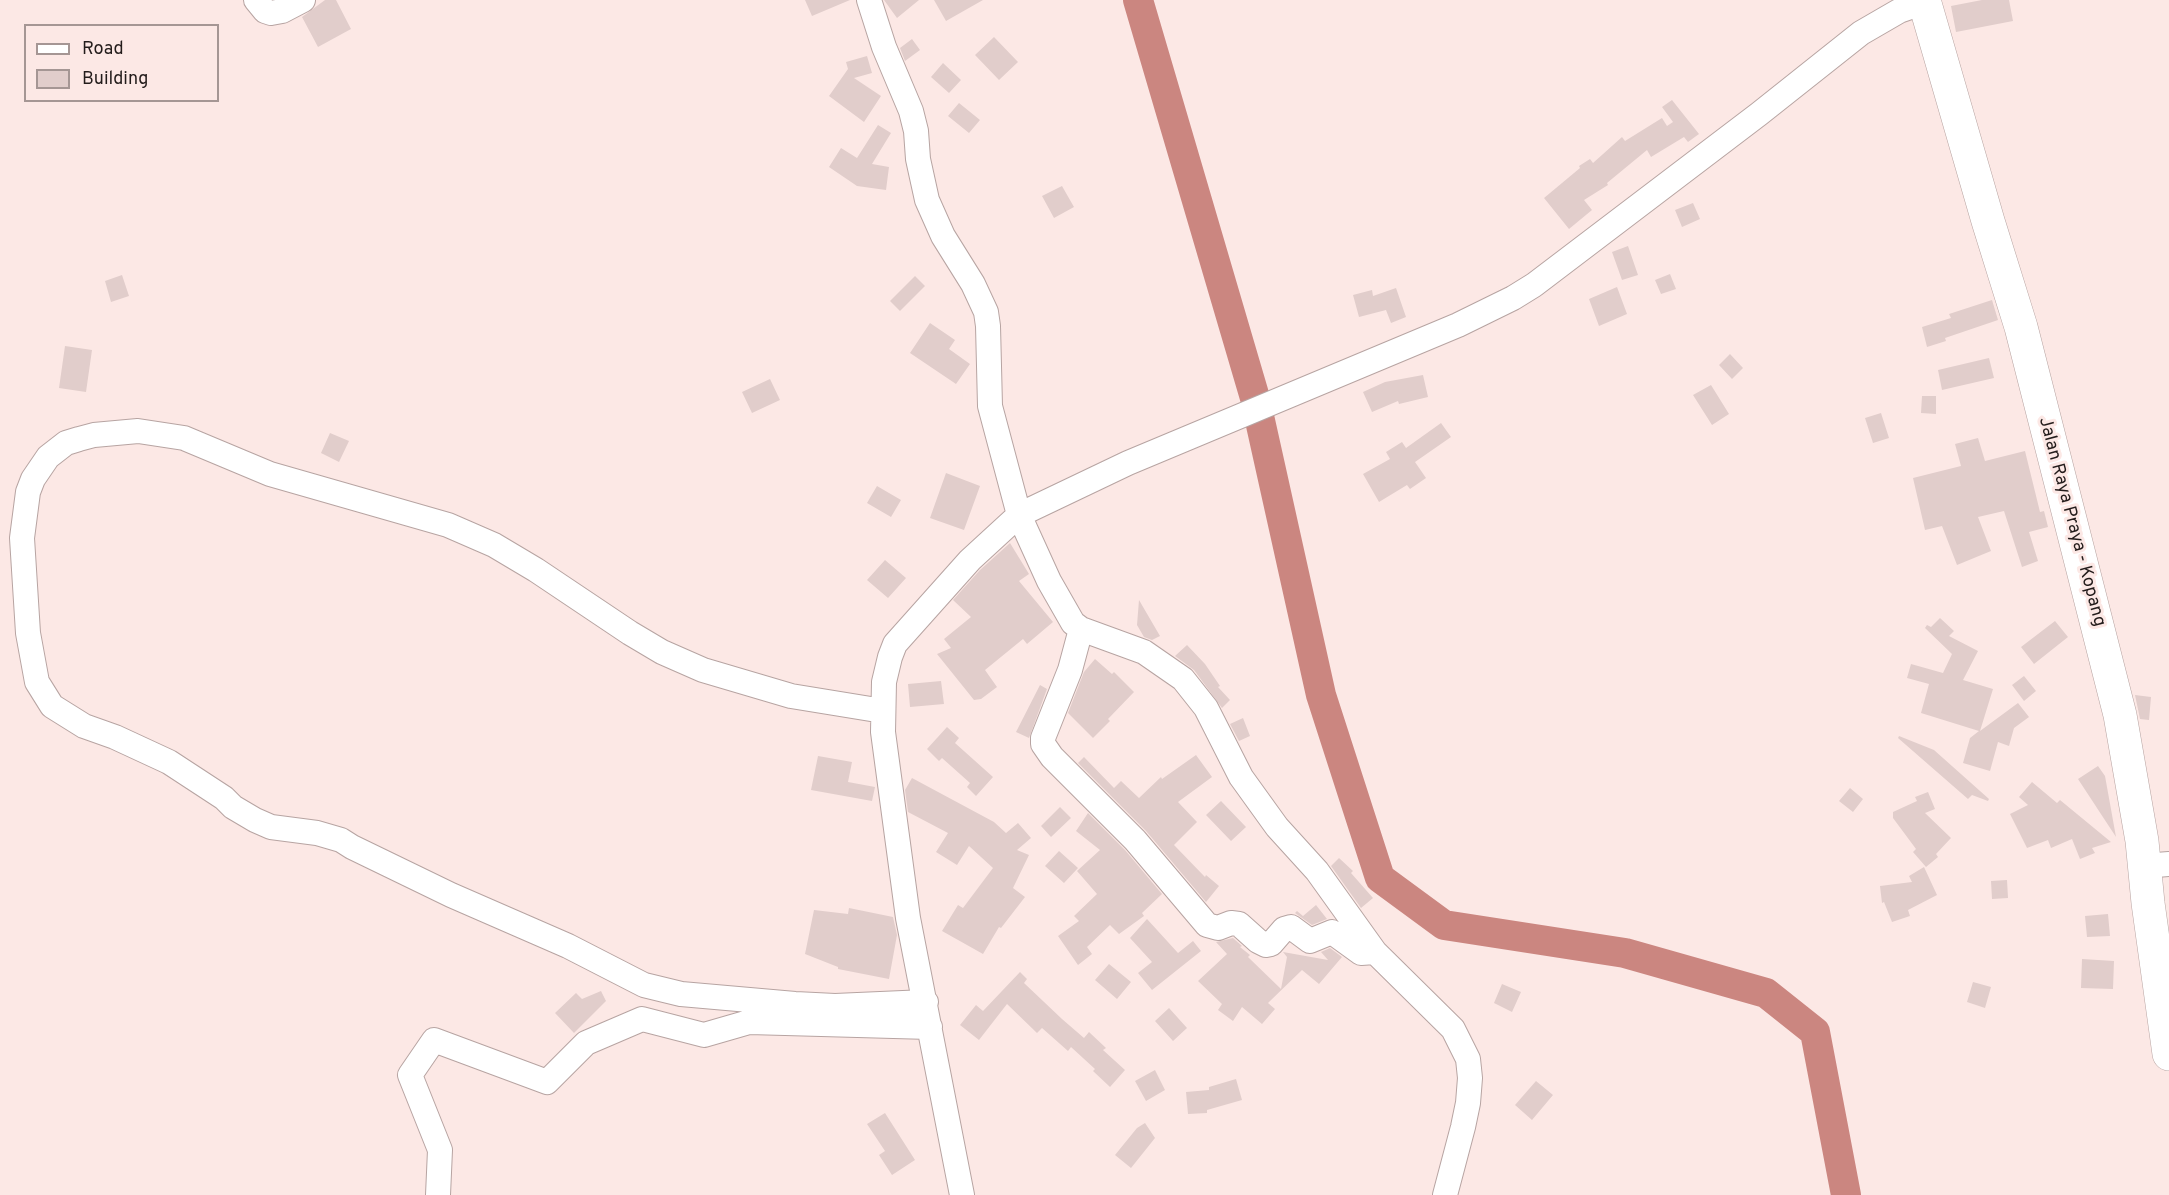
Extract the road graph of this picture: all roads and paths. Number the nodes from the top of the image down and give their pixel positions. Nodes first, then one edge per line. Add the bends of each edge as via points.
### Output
1 (256, 0) edge
2 (303, 0) edge
3 (869, 0) edge
4 (1925, 1) edge
5 (1019, 515) junction
6 (1081, 629) junction
7 (883, 711) junction
8 (2157, 865) edge
9 (1376, 952) junction
10 (926, 1002) junction
11 (930, 1027) junction
12 (2169, 1054) edge
13 (438, 1195) edge
14 (962, 1195) edge
15 (1445, 1195) edge

1 - 2 street via 271,13
3 - 5 street via 911,111 927,200 986,312 990,406
4 - 5 street via 1861,33 1760,114 1513,298 1458,325 1128,463
4 - 8 highway, Jalan Raya Praya - Kopang via 2021,327
5 - 6 street via 1065,612
5 - 7 street via 970,560 895,644 886,671
6 - 9 street via 1144,652 1183,679 1206,708 1241,777
6 - 9 street via 1070,670 1043,738 1052,757 1135,840 1207,925 1243,926 1266,945 1291,927 1310,941 1332,932 1361,954
7 - 10 street via 906,907
7 - 10 street via 791,696 703,670 630,633 494,545 448,525 270,474 184,438 138,431 79,438 48,457 28,492 22,547 28,633 38,682 52,706 84,726 175,765 255,820 271,827 341,840 644,985 681,994 795,1004
8 - 12 highway, Jalan Raya Praya - Kopang
9 - 15 street via 1453,1029 1468,1059 1468,1103
10 - 11 street
11 - 13 street via 749,1022 704,1035 642,1019 586,1043 547,1082 434,1040 410,1075 440,1150
11 - 14 street

